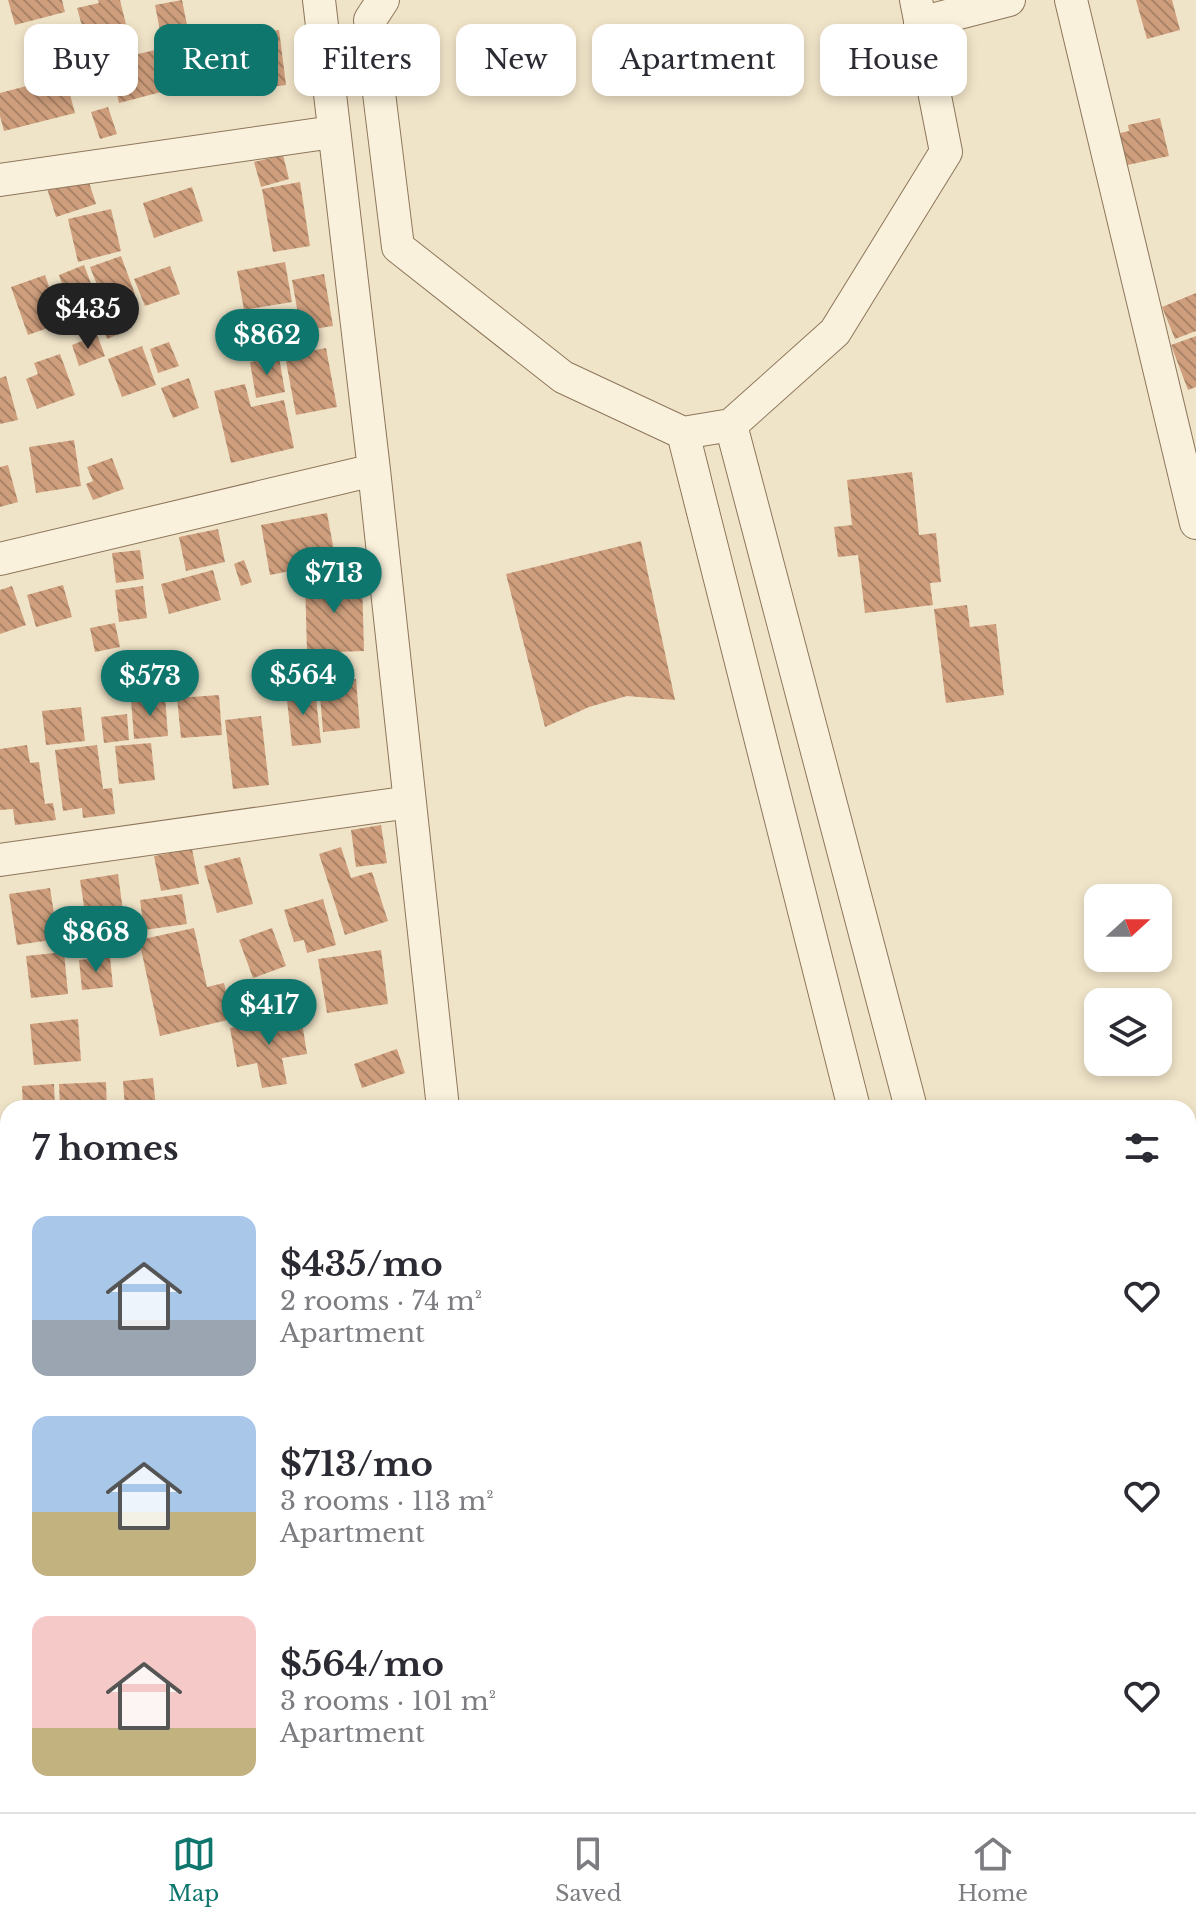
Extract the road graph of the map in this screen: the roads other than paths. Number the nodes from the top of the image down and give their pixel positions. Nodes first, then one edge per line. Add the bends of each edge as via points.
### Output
1 (319, 0) edge
2 (383, 0) edge
3 (1009, 0) edge
4 (1071, 0) edge
5 (918, 11) edge
6 (333, 132) junction
7 (0, 180) edge
8 (731, 425) junction
9 (683, 433) junction
10 (374, 470) junction
11 (1196, 523) edge
12 (0, 559) edge
13 (410, 802) junction
14 (0, 860) edge
15 (442, 1100) edge
16 (852, 1100) edge
17 (909, 1100) edge

1 - 6 street
2 - 9 street via 370,20 398,247 563,377
3 - 5 street
4 - 11 street
5 - 8 street via 946,152 835,332
6 - 7 street
6 - 10 street
8 - 9 street
8 - 17 street
9 - 16 street
10 - 12 street
10 - 13 street
13 - 14 street
13 - 15 street

